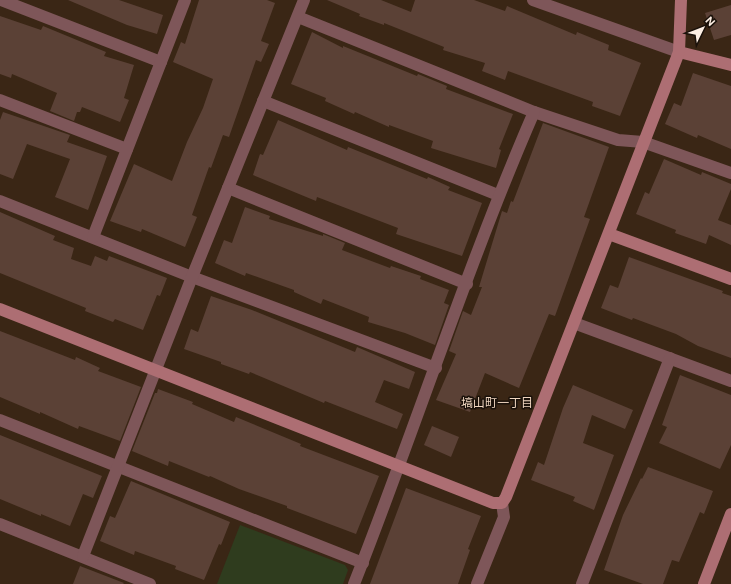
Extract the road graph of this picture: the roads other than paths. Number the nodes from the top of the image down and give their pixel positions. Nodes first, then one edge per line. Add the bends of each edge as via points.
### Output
1 (1, 0) edge
2 (185, 0) edge
3 (304, 0) edge
4 (533, 0) edge
5 (681, 0) edge
6 (567, 6) edge
7 (298, 17) junction
8 (679, 52) junction
9 (161, 62) junction
10 (731, 65) edge
11 (0, 100) edge
12 (262, 101) junction
13 (534, 112) junction
14 (644, 142) junction
15 (127, 149) junction
16 (731, 173) edge
17 (228, 188) junction
18 (498, 195) junction
19 (0, 201) edge
20 (609, 234) junction
21 (93, 237) junction
22 (192, 277) junction
23 (731, 279) edge
24 (467, 284) junction
25 (0, 309) edge
26 (574, 323) junction
27 (670, 358) junction
28 (436, 368) junction
29 (156, 370) junction
30 (731, 381) edge
31 (0, 420) edge
32 (118, 466) junction
33 (399, 467) junction
34 (502, 504) junction
35 (731, 514) edge
36 (0, 524) edge
37 (83, 556) junction
38 (363, 563) junction
39 (150, 584) edge
40 (354, 584) edge
41 (477, 584) edge
42 (582, 584) edge
43 (704, 584) edge

1 - 9 street
2 - 9 street
3 - 7 street
4 - 6 street
5 - 8 street
6 - 8 street
7 - 12 street
7 - 13 street
8 - 10 street
8 - 14 street
9 - 15 street
11 - 15 street
12 - 17 street
12 - 18 street
13 - 14 street via 618,140
13 - 18 street
14 - 16 street
14 - 20 street
15 - 21 street
17 - 22 street
17 - 24 street
18 - 24 street
19 - 21 street
20 - 23 street
20 - 26 street
21 - 22 street
22 - 28 street
22 - 29 street
24 - 28 street
25 - 29 street
26 - 27 street
26 - 34 street
27 - 30 street
27 - 42 street
28 - 33 street
29 - 32 street
29 - 33 street
31 - 32 street
32 - 37 street
32 - 38 street
33 - 34 street via 493,503
33 - 38 street
34 - 41 street via 504,517
35 - 43 street
36 - 37 street
37 - 39 street
38 - 40 street

